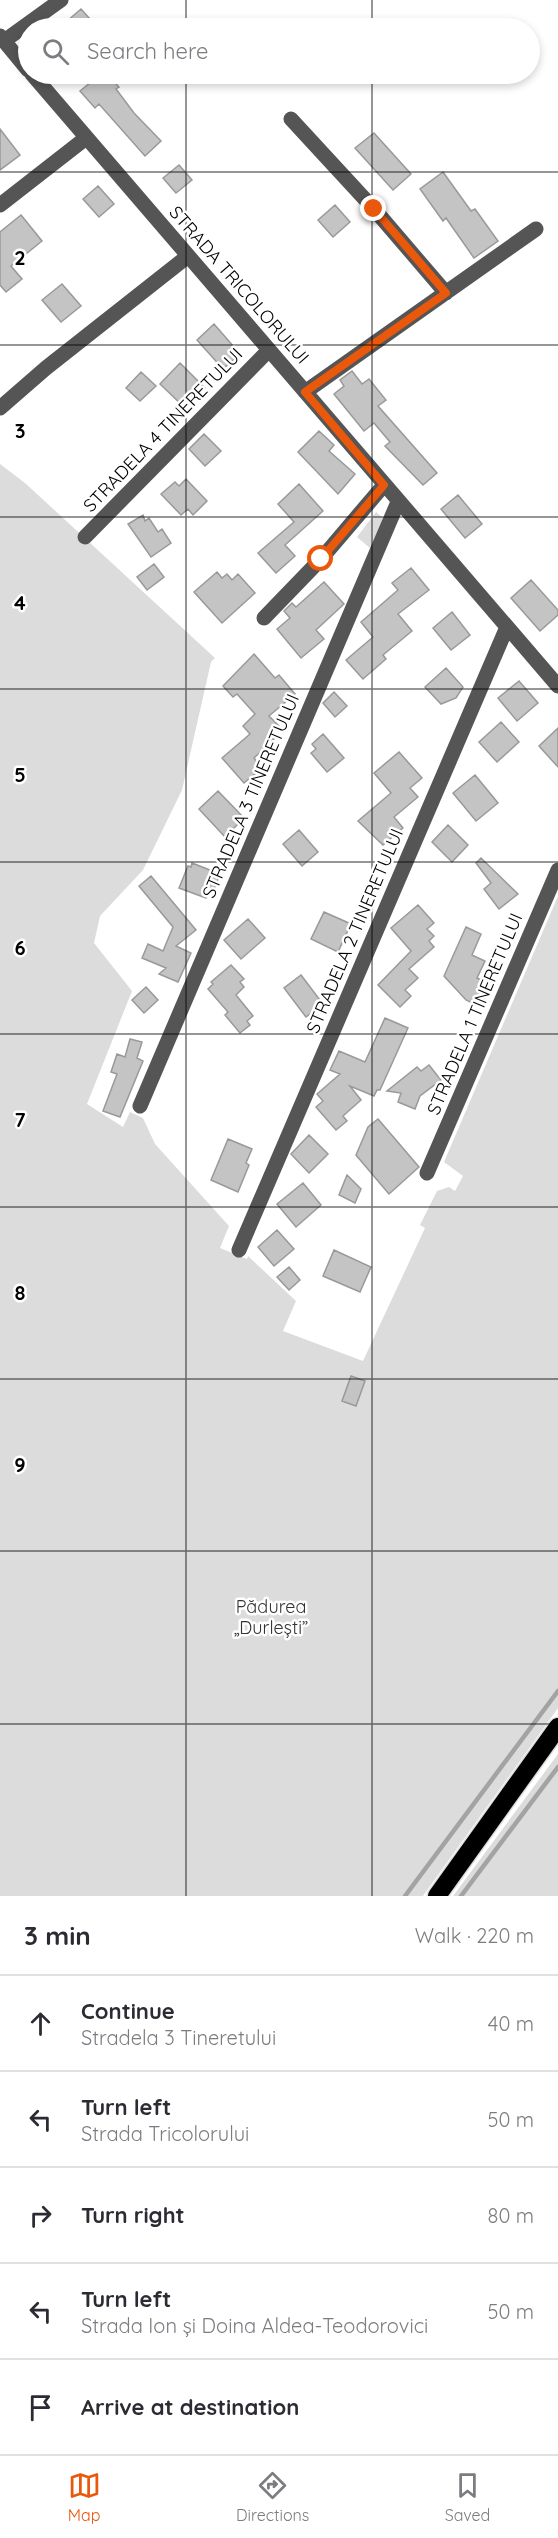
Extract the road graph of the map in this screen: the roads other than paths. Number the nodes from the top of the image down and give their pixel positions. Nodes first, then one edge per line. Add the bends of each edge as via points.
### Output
1 (61, 0) edge
2 (33, 18) edge
3 (18, 28) edge
4 (2, 38) edge
5 (18, 58) edge
6 (40, 84) edge
7 (291, 118) dead end
8 (86, 138) junction
9 (0, 205) edge
10 (536, 229) dead end
11 (188, 256) junction
12 (446, 293) junction
13 (268, 350) junction
14 (305, 392) junction
15 (0, 408) edge
16 (384, 485) junction
17 (398, 502) junction
18 (85, 537) dead end
19 (264, 618) dead end
20 (507, 627) junction
21 (558, 686) edge
22 (558, 870) edge
23 (140, 1106) dead end
24 (427, 1173) dead end
25 (239, 1250) dead end
26 (558, 1727) edge
27 (437, 1896) edge

1 - 2 street
3 - 4 street
4 - 5 street
6 - 8 street, STRADA TRICOLORULUI
7 - 12 street
8 - 9 street
8 - 11 street, STRADA TRICOLORULUI
10 - 12 street
11 - 13 street, STRADA TRICOLORULUI
11 - 15 street
12 - 14 street
13 - 14 street, STRADA TRICOLORULUI
13 - 18 street, STRADELA 4 TINERETULUI
14 - 16 street, STRADA TRICOLORULUI
16 - 17 street, STRADA TRICOLORULUI
16 - 19 street
17 - 20 street, STRADA TRICOLORULUI
17 - 23 street, STRADELA 3 TINERETULUI
20 - 21 street, STRADA TRICOLORULUI
20 - 25 street, STRADELA 2 TINERETULUI
22 - 24 street, STRADELA 1 TINERETULUI
26 - 27 highway

